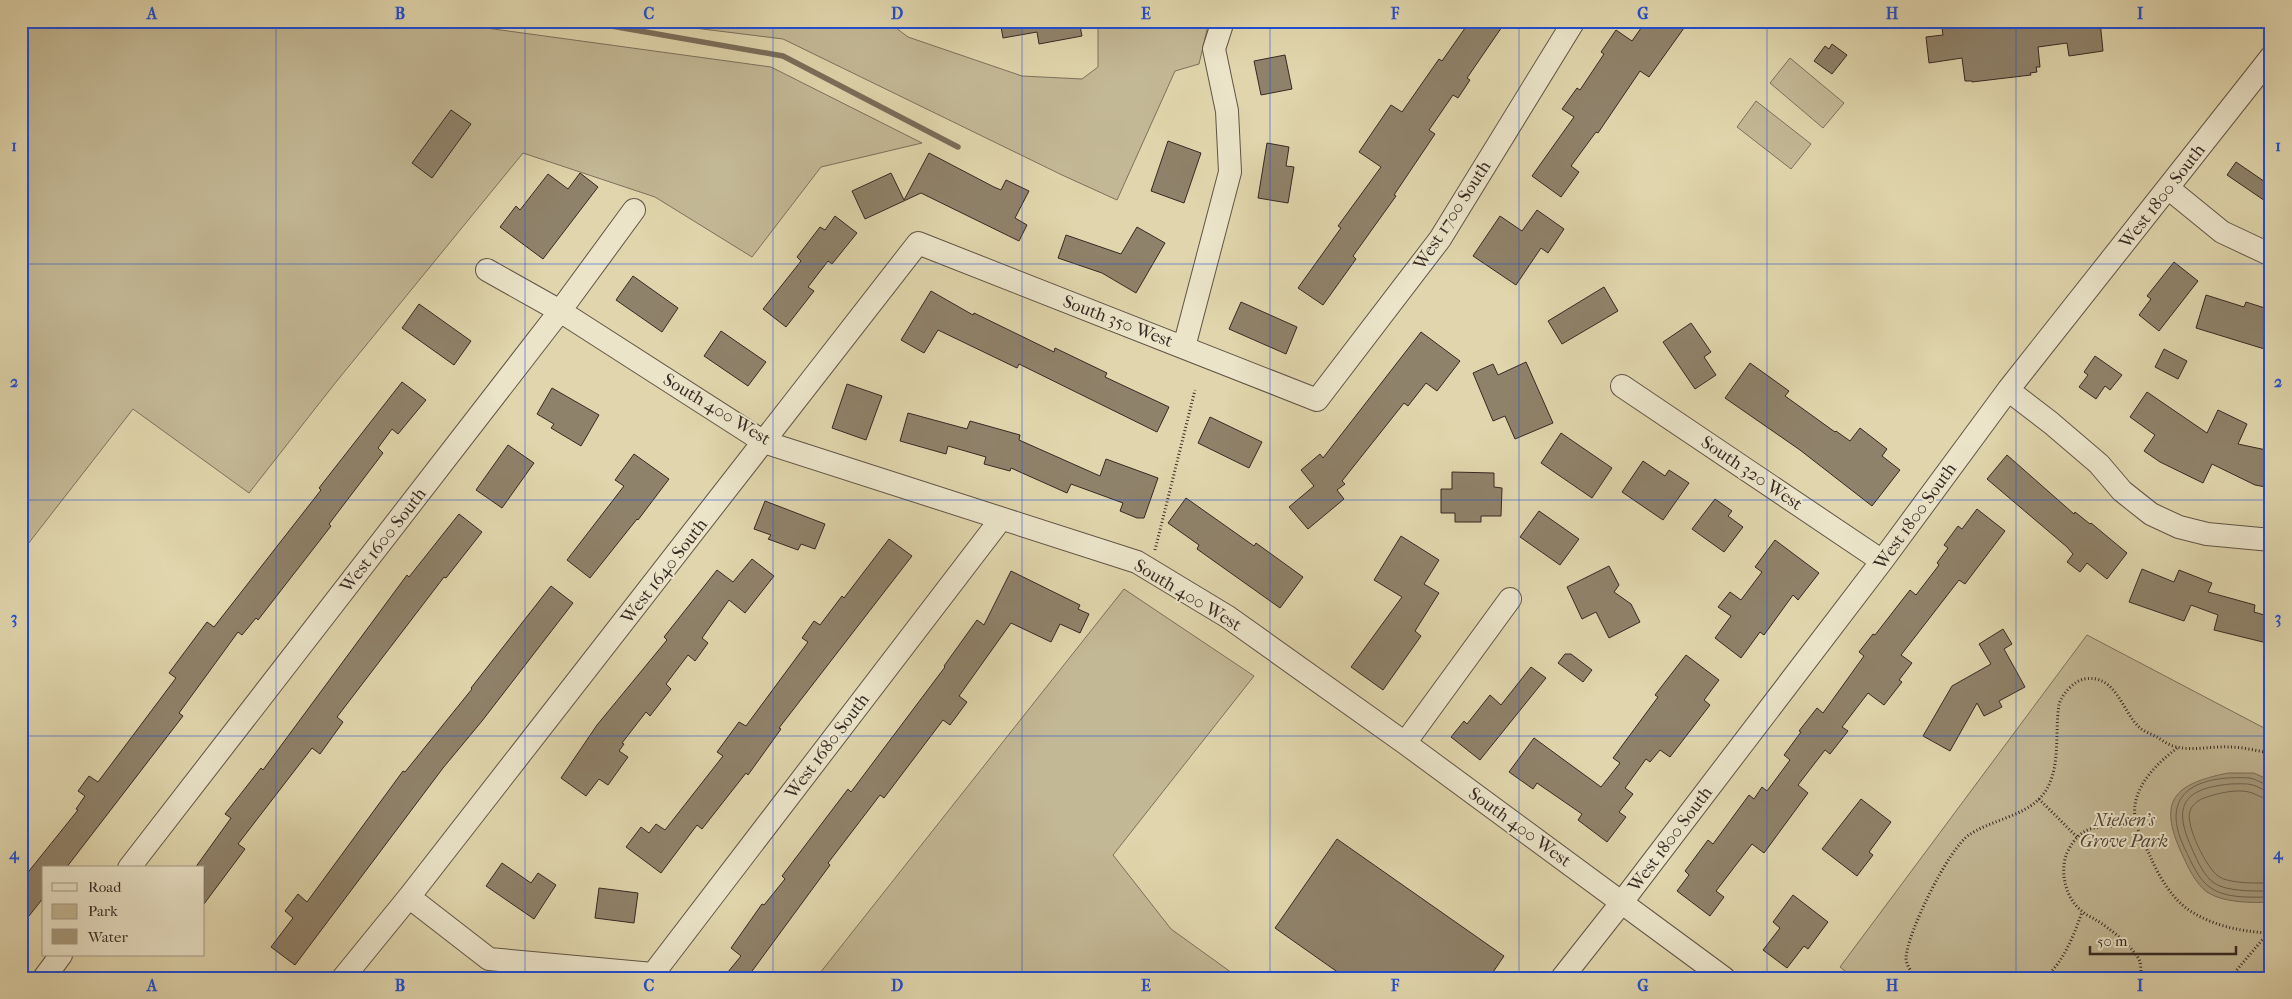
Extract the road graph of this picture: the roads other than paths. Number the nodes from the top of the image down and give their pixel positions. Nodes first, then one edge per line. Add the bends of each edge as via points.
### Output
1 (1222, 21) edge
2 (1574, 21) edge
3 (2271, 57) edge
4 (2168, 188) junction
5 (634, 210) dead end
6 (918, 243) joint
7 (2271, 255) edge
8 (487, 270) dead end
9 (560, 311) junction
10 (1184, 347) junction
11 (1622, 386) dead end
12 (2008, 390) junction
13 (1317, 400) joint
14 (764, 442) junction
15 (1001, 519) junction
16 (2271, 540) edge
17 (1882, 561) junction
18 (1510, 599) dead end
19 (1404, 743) junction
20 (131, 866) edge
21 (409, 897) junction
22 (1622, 902) junction
23 (60, 956) edge
24 (44, 978) edge
25 (343, 978) edge
26 (1562, 978) edge
27 (1724, 978) edge

1 - 10 street via 1214,49 1227,111 1230,172
2 - 13 street, West 1700 South via 1440,239
3 - 4 street, West 1800 South
4 - 7 street via 2222,232
4 - 12 street, West 1800 South
5 - 9 street, West 1600 South
6 - 10 street, South 350 West
6 - 14 street, West 1640 South
8 - 9 street, South 400 West
9 - 14 street, South 400 West
9 - 20 street, West 1600 South
10 - 13 street, South 350 West
11 - 17 street, South 320 West
12 - 16 street via 2099,464 2122,491 2152,514 2179,527 2207,534
12 - 17 street, West 1800 South
14 - 15 street, South 400 West
14 - 21 street, West 1640 South
15 - 19 street, South 400 West via 1137,562 1228,617
15 - 21 street, West 1680 South via 654,974 489,959
17 - 22 street, West 1800 South
18 - 19 street
19 - 22 street, South 400 West
21 - 25 street, West 1640 South
22 - 26 street, West 1800 South
22 - 27 street, South 400 West
23 - 24 street

